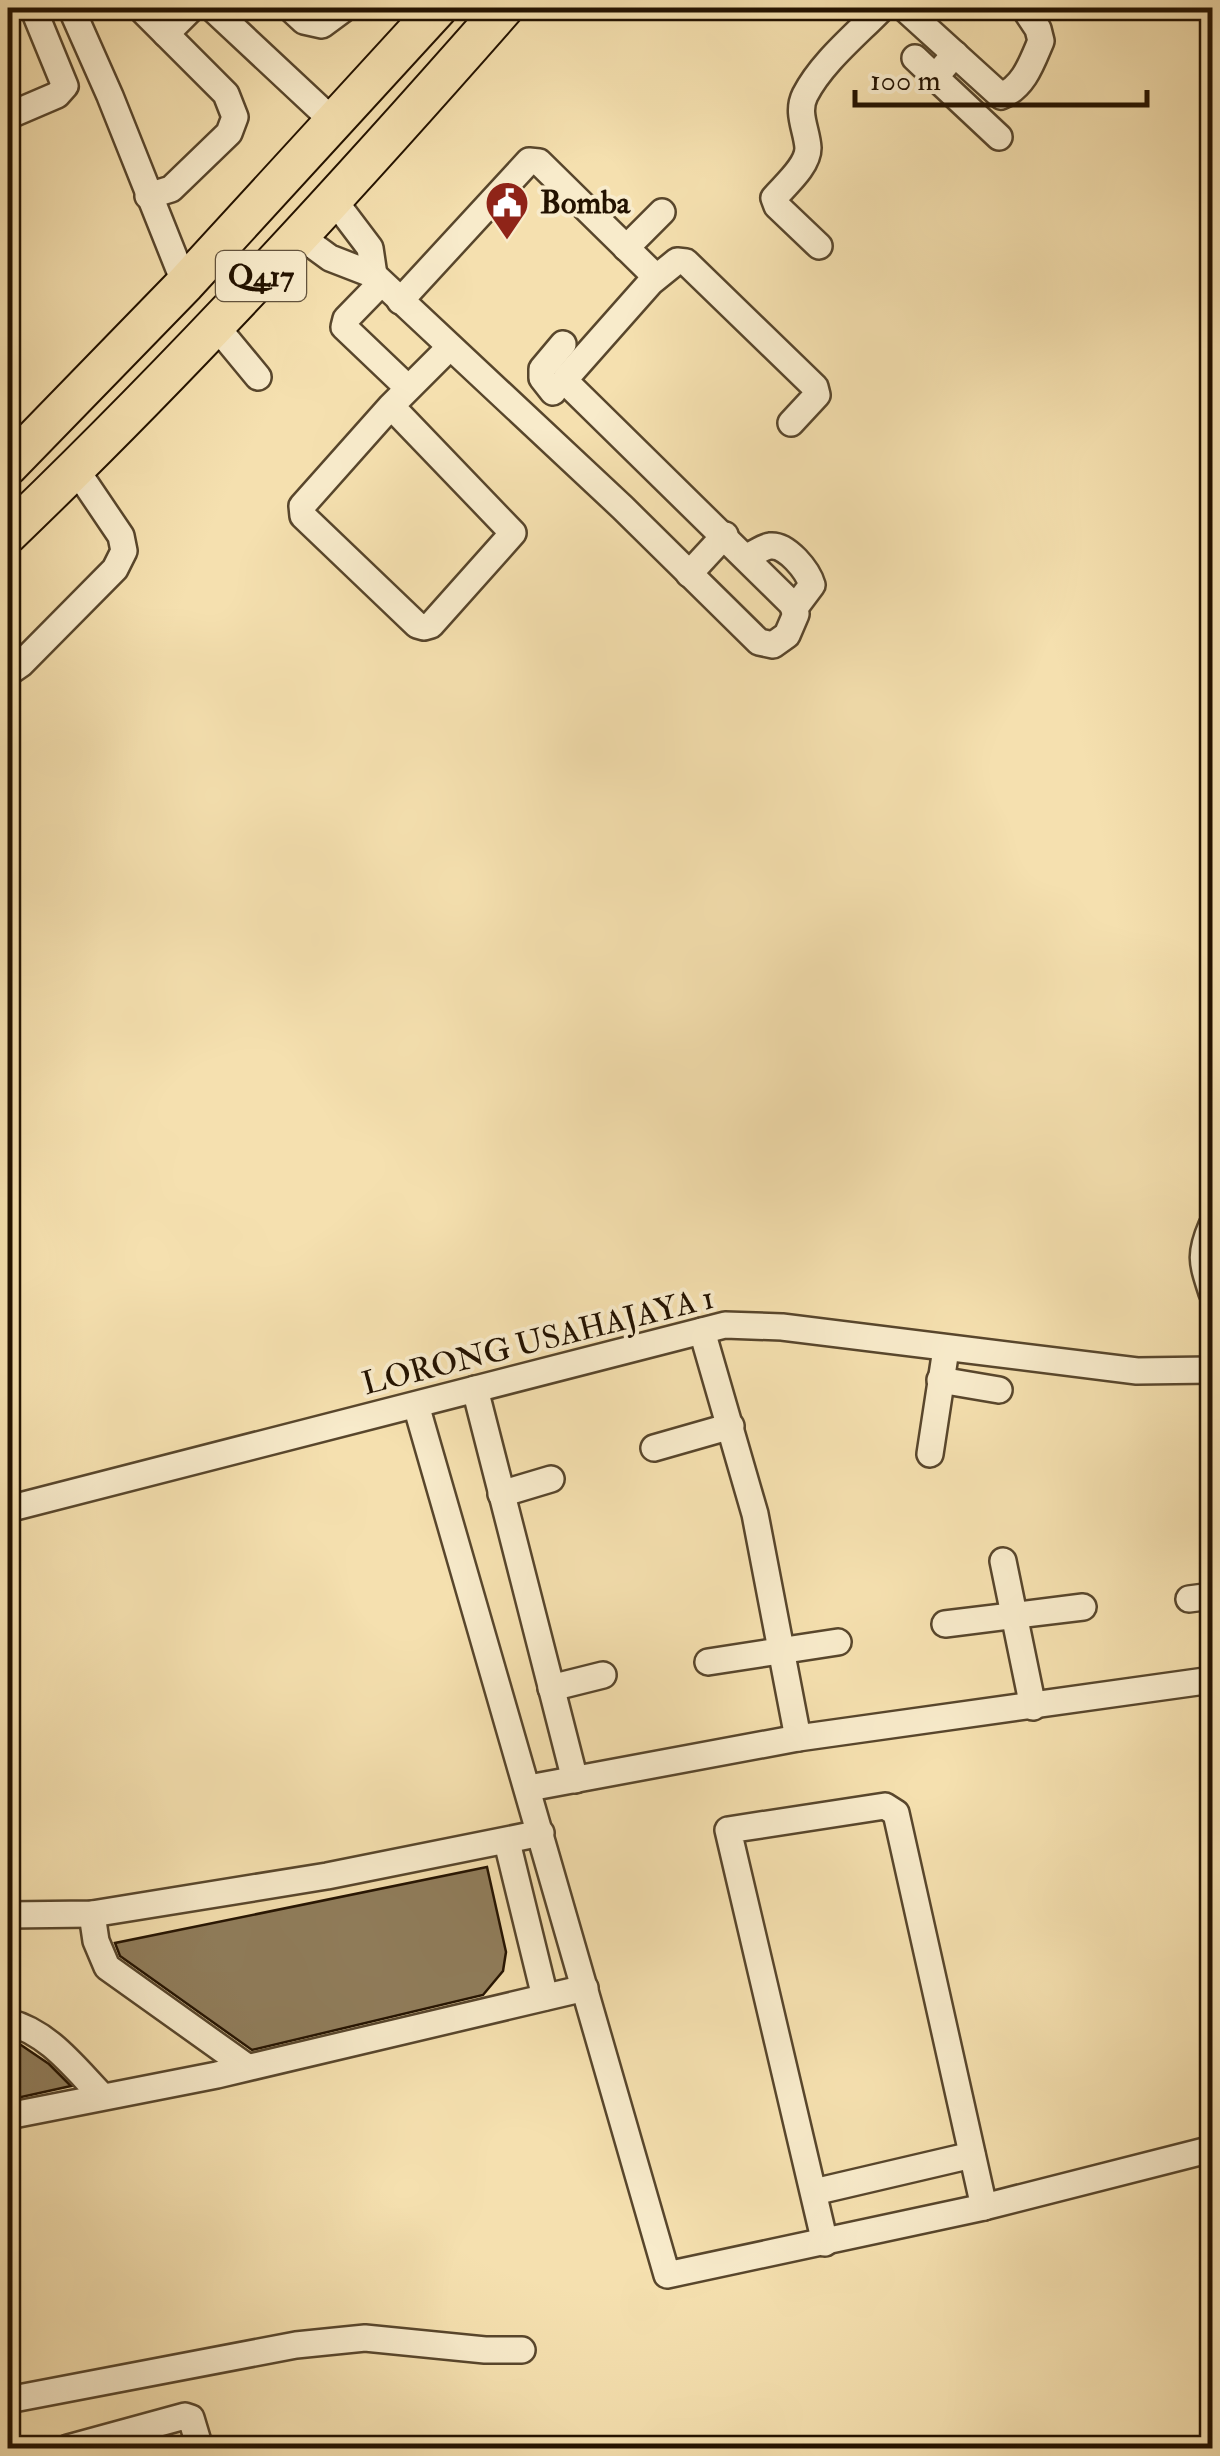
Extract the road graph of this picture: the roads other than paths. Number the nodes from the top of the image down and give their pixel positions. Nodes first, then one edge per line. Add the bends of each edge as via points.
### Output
1 (32, 8) edge
2 (71, 8) edge
3 (140, 8) edge
4 (192, 8) edge
5 (212, 8) edge
6 (290, 8) edge
7 (345, 8) edge
8 (438, 8) edge
9 (504, 8) edge
10 (882, 8) edge
11 (904, 8) edge
12 (1024, 8) edge
13 (166, 34) junction
14 (956, 54) junction
15 (914, 58) dead end
16 (935, 78) junction
17 (8, 116) edge
18 (334, 123) junction
19 (999, 137) dead end
20 (148, 196) junction
21 (333, 199) junction
22 (662, 212) dead end
23 (300, 236) junction
24 (819, 246) dead end
25 (626, 248) junction
26 (378, 278) junction
27 (656, 278) junction
28 (185, 284) junction
29 (400, 302) junction
30 (215, 325) junction
31 (563, 344) dead end
32 (449, 348) junction
33 (258, 377) dead end
34 (560, 385) junction
35 (400, 397) junction
36 (526, 420) junction
37 (791, 423) dead end
38 (8, 466) edge
39 (75, 468) junction
40 (8, 534) edge
41 (724, 535) junction
42 (689, 574) junction
43 (8, 673) edge
44 (1212, 1224) edge
45 (1212, 1293) edge
46 (702, 1331) junction
47 (946, 1349) junction
48 (1212, 1370) edge
49 (940, 1380) junction
50 (475, 1390) junction
51 (1000, 1390) dead end
52 (416, 1405) junction
53 (731, 1426) junction
54 (654, 1448) dead end
55 (930, 1454) dead end
56 (551, 1479) dead end
57 (502, 1494) junction
58 (8, 1509) edge
59 (1002, 1561) dead end
60 (1083, 1607) dead end
61 (1012, 1618) junction
62 (945, 1624) dead end
63 (838, 1642) dead end
64 (781, 1651) junction
65 (708, 1662) dead end
66 (604, 1675) dead end
67 (1212, 1680) edge
68 (551, 1688) junction
69 (1034, 1707) junction
70 (798, 1738) junction
71 (575, 1780) junction
72 (529, 1788) junction
73 (541, 1833) junction
74 (507, 1842) junction
75 (92, 1914) junction
76 (8, 1915) edge
77 (586, 1988) junction
78 (546, 1997) junction
79 (8, 2022) edge
80 (247, 2068) junction
81 (102, 2096) junction
82 (8, 2116) edge
83 (1212, 2150) edge
84 (972, 2155) junction
85 (814, 2192) junction
86 (984, 2207) junction
87 (825, 2243) junction
88 (522, 2350) dead end
89 (8, 2400) edge
90 (68, 2448) edge
91 (200, 2448) edge

1 - 17 street via 65,86
2 - 20 street
3 - 13 street
4 - 13 street
5 - 18 street
6 - 7 street via 322,25
8 - 18 highway, Q417
9 - 21 highway, Q417
10 - 24 street via 804,97 808,151 774,198
11 - 14 street
12 - 14 street via 1041,40 1012,92 1001,96
13 - 20 street via 226,94 235,118 229,133 172,188
14 - 16 street
15 - 16 street
16 - 19 street
18 - 28 highway, Q417
20 - 28 street
21 - 23 highway, Q417
21 - 26 street via 370,248
22 - 25 street
23 - 26 street via 330,258
23 - 30 highway, Q417
25 - 27 street
25 - 29 street via 539,162 529,161
26 - 29 street
26 - 35 street via 344,326
27 - 34 street
27 - 37 street via 676,261 686,262 815,386 817,395
28 - 38 highway, Q417
29 - 32 street
30 - 33 street
30 - 39 highway, Q417
31 - 34 street via 542,370 542,378
32 - 35 street
32 - 36 street
34 - 36 street
34 - 41 street via 578,394
35 - 35 street via 307,497 302,516 424,628 513,533
36 - 42 street
39 - 40 highway, Q417
39 - 43 street via 121,536 124,552 116,569
41 - 42 street
41 - 42 street via 748,558 778,546 808,572 812,585 786,635 773,645 759,642
44 - 45 street via 1202,1259
46 - 47 street, LORONG USAHAJAYA 1 via 782,1326
46 - 50 street, LORONG USAHAJAYA 1
46 - 53 street
47 - 48 street, LORONG USAHAJAYA 1 via 1137,1371
47 - 49 street
49 - 51 street
49 - 55 street
50 - 52 street, LORONG USAHAJAYA 1
50 - 57 street
52 - 58 street, LORONG USAHAJAYA 1
52 - 72 street
53 - 54 street
53 - 64 street via 756,1514
56 - 57 street
57 - 68 street
59 - 61 street
60 - 61 street
61 - 62 street
61 - 69 street
63 - 64 street
64 - 65 street
64 - 70 street
66 - 68 street
67 - 69 street
68 - 71 street
69 - 70 street
70 - 71 street
71 - 72 street
72 - 73 street
73 - 74 street
73 - 77 street
74 - 75 street
74 - 78 street
75 - 76 street
75 - 80 street via 108,1968
77 - 78 street
77 - 87 street via 667,2276
78 - 80 street
79 - 81 street via 42,2036
80 - 81 street
81 - 82 street
83 - 86 street
84 - 85 street
84 - 85 street via 896,1813 885,1806 728,1830
84 - 86 street
85 - 87 street
86 - 87 street
88 - 89 street via 365,2338
90 - 91 street via 185,2416

